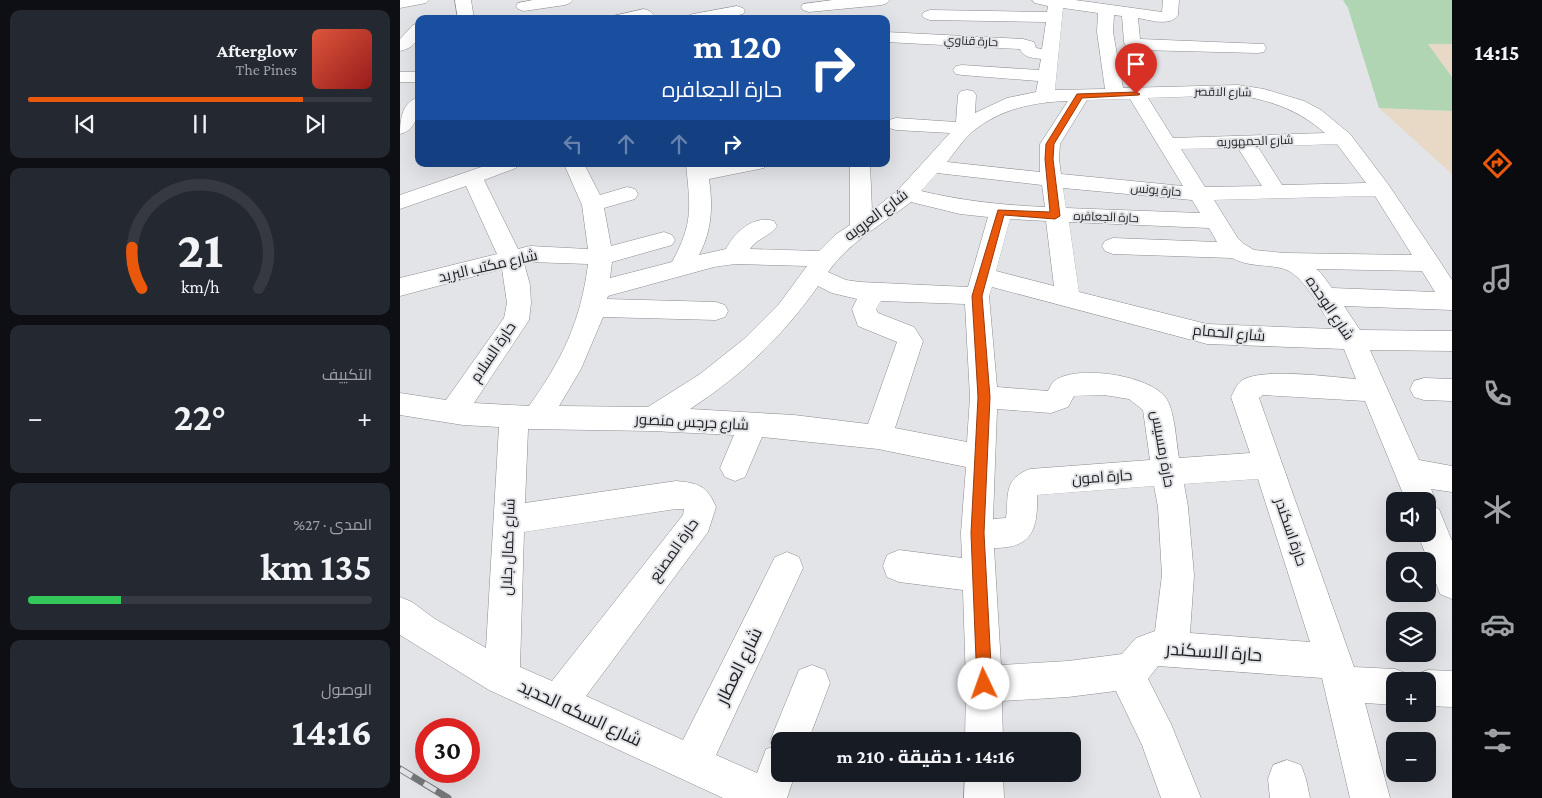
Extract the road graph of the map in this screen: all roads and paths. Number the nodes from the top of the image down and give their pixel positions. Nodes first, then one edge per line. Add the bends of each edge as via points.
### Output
1 (420, 0) edge
2 (463, 0) edge
3 (566, 0) edge
4 (882, 0) edge
5 (1171, 0) edge
6 (400, 3) edge
7 (1047, 4) edge
8 (522, 8) edge
9 (809, 9) edge
10 (1106, 9) junction
11 (738, 10) edge
12 (1130, 12) junction
13 (463, 15) edge
14 (568, 15) edge
15 (713, 15) edge
16 (877, 15) edge
17 (930, 16) dead end
18 (415, 33) edge
19 (890, 37) edge
20 (400, 46) edge
21 (1194, 47) junction
22 (1258, 48) dead end
23 (962, 70) dead end
24 (400, 76) edge
25 (1047, 76) junction
26 (1208, 76) junction
27 (415, 77) edge
28 (1126, 94) junction
29 (968, 95) dead end
30 (1080, 96) junction
31 (411, 106) edge
32 (896, 124) dead end
33 (400, 128) edge
34 (965, 128) junction
35 (1343, 138) junction
36 (1245, 142) junction
37 (1168, 144) junction
38 (932, 166) junction
39 (495, 167) edge
40 (575, 167) edge
41 (727, 167) edge
42 (860, 167) edge
43 (697, 170) edge
44 (461, 174) edge
45 (1052, 180) junction
46 (1381, 189) junction
47 (1276, 192) junction
48 (627, 194) dead end
49 (907, 194) junction
50 (1199, 194) junction
51 (400, 202) edge
52 (593, 204) junction
53 (1001, 212) junction
54 (1055, 216) junction
55 (1216, 221) junction
56 (766, 226) dead end
57 (861, 227) junction
58 (664, 240) dead end
59 (1113, 246) dead end
60 (1236, 250) junction
61 (735, 256) junction
62 (599, 257) junction
63 (512, 258) junction
64 (1282, 260) junction
65 (1429, 263) junction
66 (681, 267) junction
67 (820, 267) junction
68 (980, 286) junction
69 (400, 287) edge
70 (874, 292) junction
71 (1324, 297) junction
72 (595, 299) junction
73 (1068, 299) junction
74 (1452, 300) edge
75 (716, 311) dead end
76 (1353, 340) junction
77 (1452, 341) edge
78 (1424, 389) dead end
79 (1375, 390) junction
80 (1452, 390) edge
81 (984, 397) junction
82 (400, 404) edge
83 (453, 412) junction
84 (525, 418) junction
85 (652, 420) junction
86 (752, 425) junction
87 (878, 437) junction
88 (982, 457) junction
89 (1268, 465) junction
90 (735, 468) dead end
91 (1410, 472) junction
92 (1167, 473) junction
93 (1452, 479) edge
94 (1418, 492) edge
95 (508, 520) junction
96 (977, 533) junction
97 (1436, 540) edge
98 (899, 566) dead end
99 (787, 568) dead end
100 (979, 576) junction
101 (1452, 583) edge
102 (400, 614) edge
103 (1171, 649) junction
104 (1125, 672) junction
105 (1338, 672) junction
106 (502, 677) junction
107 (812, 683) dead end
108 (984, 684) junction
109 (1386, 685) edge
110 (1436, 688) edge
111 (1452, 689) edge
112 (558, 703) junction
113 (793, 732) edge
114 (984, 732) edge
115 (691, 764) junction
116 (773, 782) edge
117 (984, 782) edge
118 (767, 798) edge
119 (984, 798) edge
120 (1181, 798) edge
121 (1370, 798) edge

1 - 6 street
2 - 13 street
3 - 8 street
3 - 14 street
4 - 9 street
4 - 16 street
5 - 12 street via 1169,16
7 - 10 street
7 - 17 street
7 - 25 street
10 - 12 street
10 - 28 street via 1105,32
11 - 15 street
12 - 21 street via 1132,42 1148,46
18 - 20 street
19 - 25 street, حارة قناوي via 1023,44 1028,46
21 - 22 street
21 - 26 street
23 - 25 street
24 - 27 street
25 - 30 street, شارع الاقصر
25 - 34 street, شارع العروبه via 1005,106
26 - 28 street, شارع الاقصر
26 - 35 street, شارع الاقصر via 1285,100 1314,114
28 - 30 street, شارع الاقصر
28 - 37 street
29 - 34 street
30 - 45 street via 1050,144
31 - 33 street
32 - 34 street
34 - 38 street, شارع العروبه
35 - 36 street, شارع الجمهوريه
35 - 46 street, شارع الاقصر
36 - 37 street, شارع الجمهوريه
36 - 47 street
37 - 50 street
38 - 45 street, حارة يونس
38 - 49 street, شارع العروبه
39 - 44 street
40 - 52 street
41 - 43 street
42 - 57 street
43 - 66 street via 702,218 695,242
44 - 51 street
44 - 63 street, حارة السلام
45 - 50 street, حارة يونس
45 - 54 street
46 - 47 street, حارة يونس
46 - 65 street, شارع الاقصر
47 - 50 street, حارة يونس
48 - 52 street
49 - 53 street, حارة الجعافره via 960,207
49 - 57 street, شارع العروبه
50 - 55 street
52 - 62 street via 600,243
53 - 54 street, حارة الجعافره
53 - 68 street
54 - 55 street, حارة الجعافره
54 - 73 street
55 - 60 street
56 - 61 street via 739,244
57 - 67 street, شارع العروبه via 842,240
58 - 62 street, شارع مكتب البريد
59 - 60 street
60 - 64 street, شارع الوحده via 1260,259
61 - 66 street
61 - 67 street
62 - 63 street, شارع مكتب البريد via 540,254
62 - 72 street
63 - 69 street, شارع مكتب البريد
63 - 83 street, حارة السلام via 519,302 516,320
64 - 65 street
64 - 71 street, شارع الوحده via 1305,271
65 - 74 street, شارع الاقصر
66 - 72 street
67 - 70 street, شارع الحمام via 841,287
67 - 85 street, شارع العروبه via 788,310 753,346 710,382
68 - 70 street, شارع الحمام
68 - 73 street, شارع الحمام
68 - 81 street
70 - 87 street via 864,309 867,319 905,334 910,341
71 - 74 street
71 - 76 street, شارع الوحده
72 - 75 street
72 - 84 street via 579,350 561,384
73 - 76 street, شارع الحمام via 1207,334
76 - 77 street, شارع الحمام
76 - 79 street, شارع الوحده
78 - 80 street
79 - 89 street, حارة اسكندر via 1263,384 1248,390 1245,397
79 - 91 street, شارع الوحده
81 - 88 street
81 - 92 street, حارة رمسيس via 1051,402 1058,399 1068,386 1129,386 1137,389 1156,406
82 - 83 street, شارع جرجس منصور
83 - 84 street, شارع جرجس منصور
84 - 85 street, شارع جرجس منصور
84 - 95 street, شارع كمال جلال
85 - 86 street, شارع جرجس منصور
86 - 87 street, شارع جرجس منصور
86 - 90 street
87 - 88 street, شارع جرجس منصور
88 - 96 street
89 - 92 street, حارة امون
89 - 105 street, حارة اسكندر
91 - 93 street
91 - 94 street, شارع الوحده
92 - 96 street, حارة امون via 1030,482 1022,491 1021,526 1016,532
92 - 103 street, حارة رمسيس via 1178,575
95 - 106 street, شارع كمال جلال
95 - 112 street, حارة المصنع via 676,495 692,496 701,507 698,522
96 - 100 street
97 - 101 street
98 - 100 street
99 - 115 street, شارع العطار
100 - 108 street
102 - 106 street, شارع السكه الحديد
103 - 104 street, حارة الاسكندر via 1148,650 1135,667
103 - 105 street, حارة الاسكندر
104 - 108 street
104 - 120 street via 1158,737
105 - 109 street, حارة الاسكندر
105 - 121 street, حارة اسكندر
106 - 112 street, شارع السكه الحديد
107 - 113 street
108 - 114 street
110 - 111 street
112 - 115 street, شارع السكه الحديد
115 - 118 street, شارع السكه الحديد
116 - 118 street
117 - 119 street

